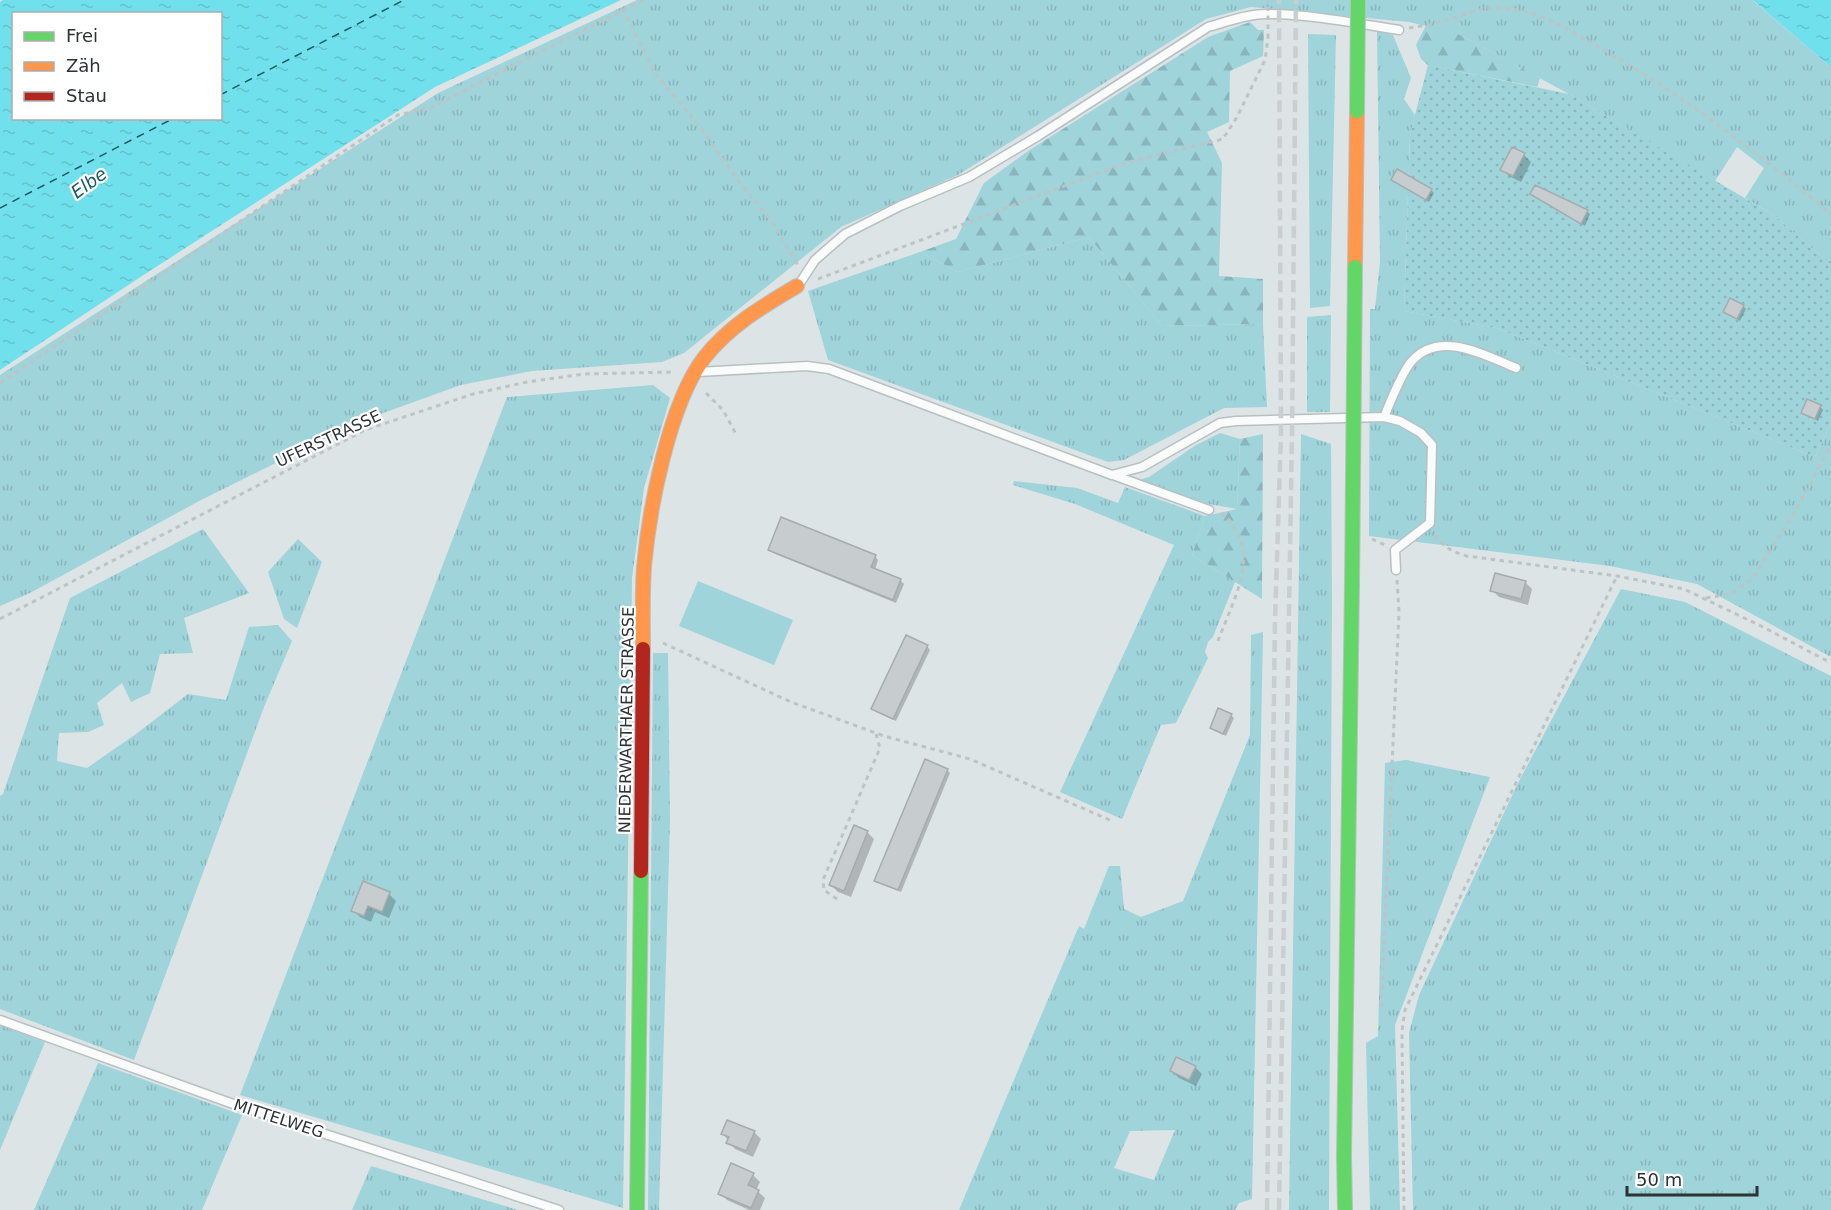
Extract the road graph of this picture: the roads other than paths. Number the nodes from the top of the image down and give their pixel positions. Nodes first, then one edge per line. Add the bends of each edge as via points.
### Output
1 (1358, 0) edge
2 (1399, 30) road end
3 (800, 282) joint
4 (1516, 368) dead end
5 (695, 372) junction
6 (1384, 417) junction
7 (1112, 475) junction
8 (1209, 510) road end
9 (1396, 570) road end
10 (0, 1020) edge
11 (560, 1210) edge
12 (637, 1210) edge
13 (1345, 1210) edge

1 - 13 main road, bridge
2 - 3 lane via 1264,14 1208,27 969,177 845,234 815,260
3 - 5 main road, NIEDERWARTHAER STRASSE via 726,334
4 - 6 lane via 1464,347 1425,350 1411,363
5 - 7 lane via 807,366 829,369
5 - 12 main road, NIEDERWARTHAER STRASSE via 654,495 644,567
6 - 7 lane via 1220,423 1142,467
6 - 9 lane via 1421,433 1432,445 1430,523 1395,550
7 - 8 lane
10 - 11 lane, MITTELWEG via 236,1105

